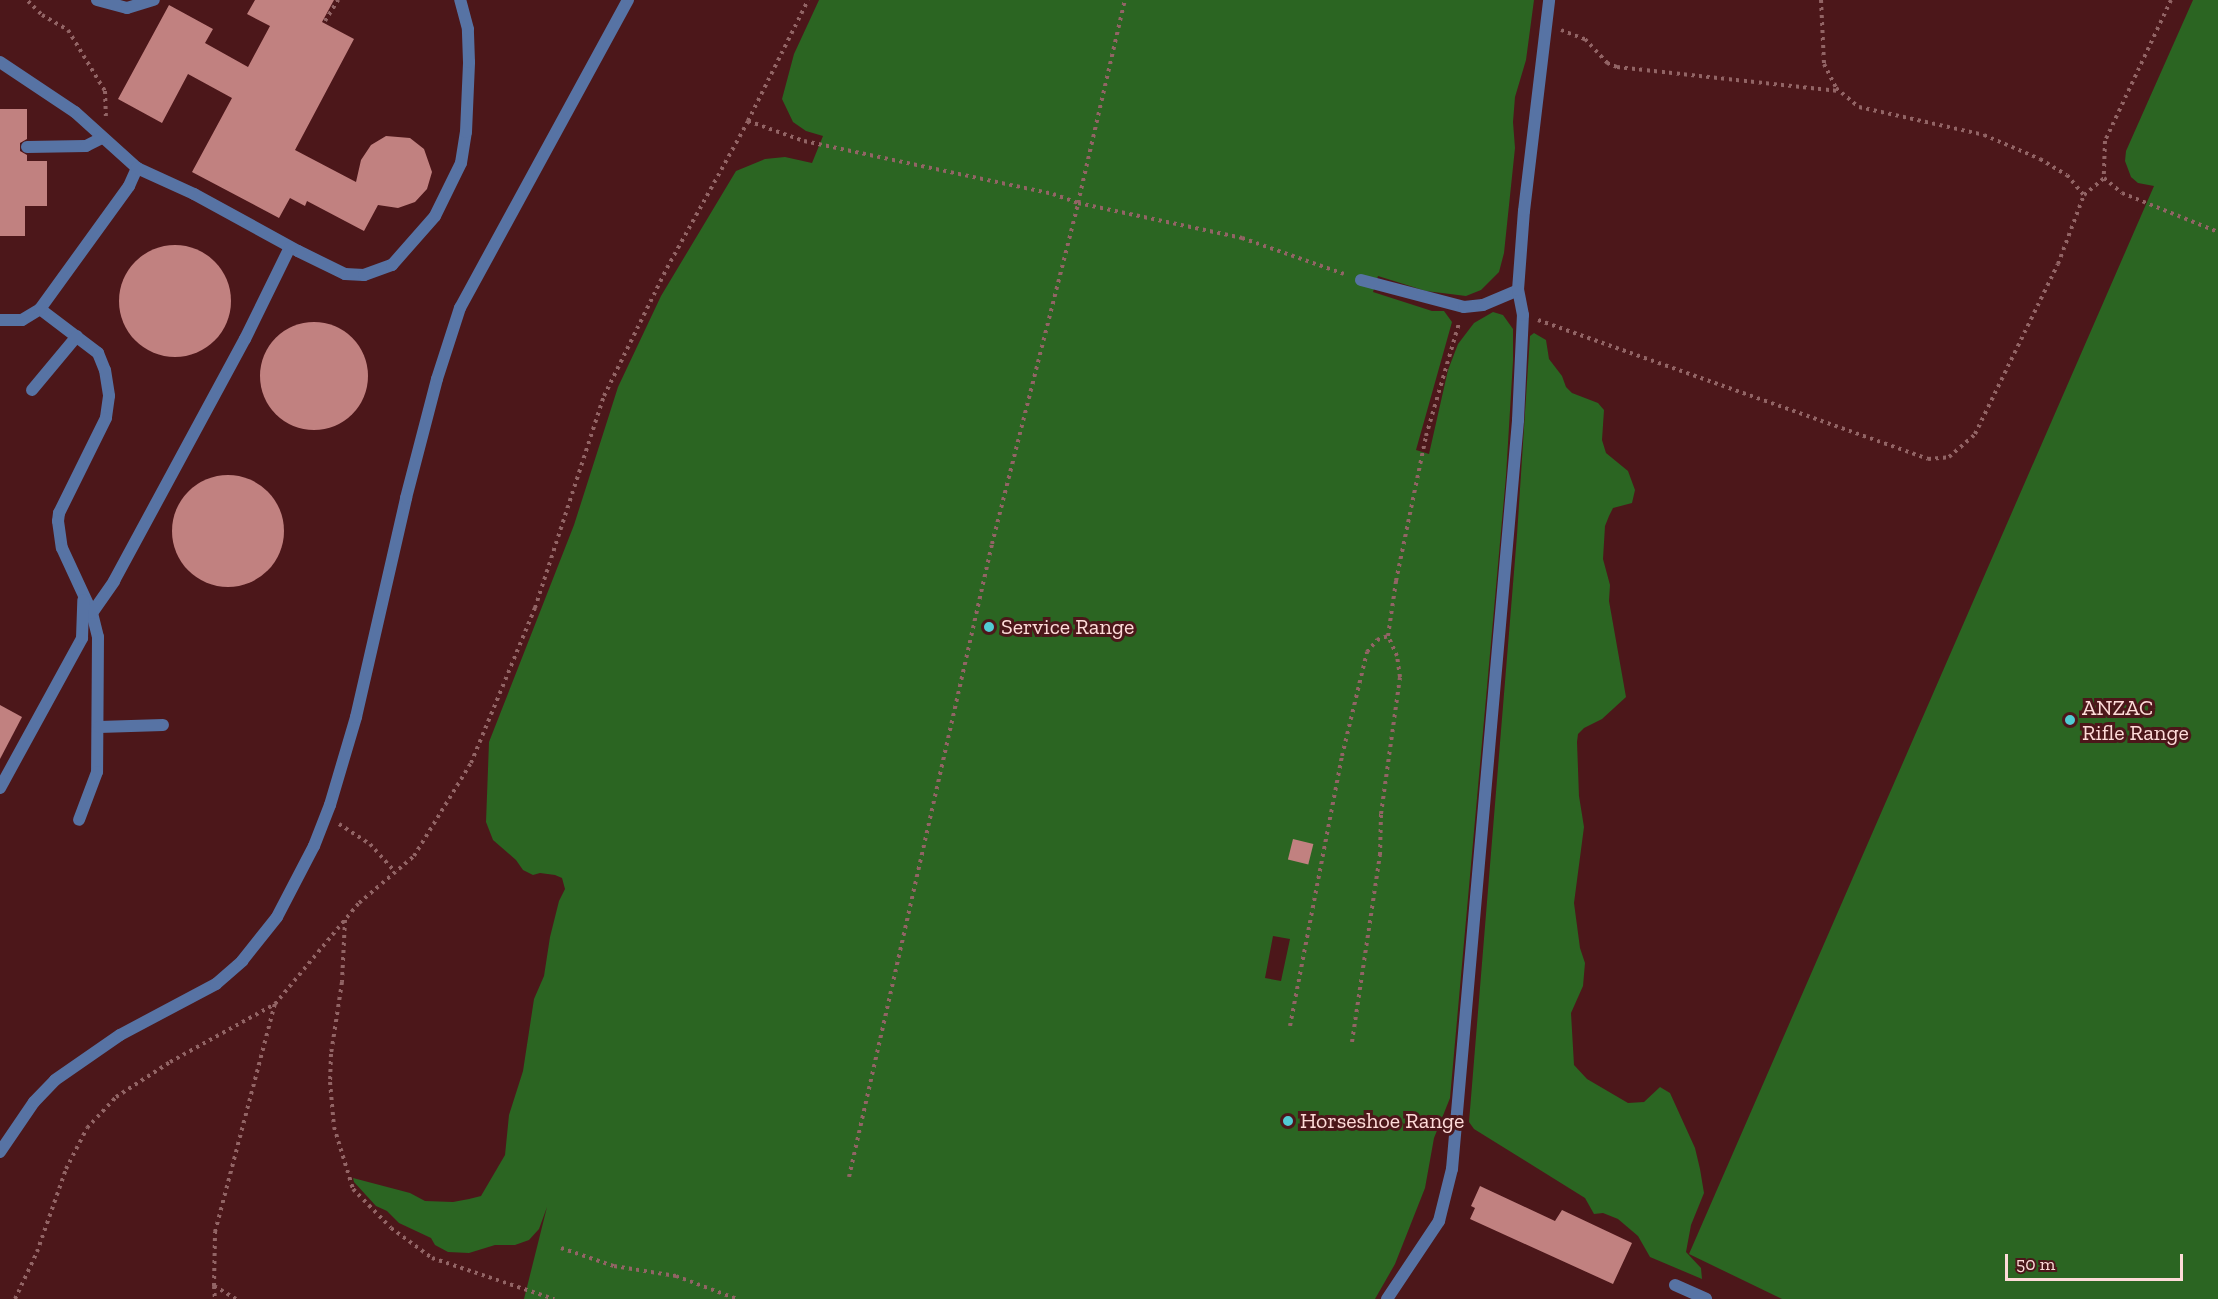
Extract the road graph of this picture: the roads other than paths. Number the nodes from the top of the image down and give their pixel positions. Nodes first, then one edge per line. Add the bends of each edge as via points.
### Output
1 (97, 0) edge
2 (154, 0) edge
3 (460, 0) edge
4 (628, 0) edge
5 (1549, 0) edge
6 (0, 62) edge
7 (102, 138) junction
8 (27, 147) dead end
9 (137, 168) junction
10 (290, 247) junction
11 (1361, 280) road end
12 (1518, 290) junction
13 (40, 309) junction
14 (0, 320) edge
15 (77, 336) junction
16 (32, 390) dead end
17 (82, 592) junction
18 (92, 613) junction
19 (163, 725) dead end
20 (99, 727) junction
21 (0, 788) edge
22 (79, 820) dead end
23 (0, 1152) edge
24 (1675, 1285) dead end
25 (1387, 1299) edge
26 (1706, 1299) edge

1 - 2 lane via 127,8
3 - 10 lane via 468,29 466,132 457,173 435,216 392,265 364,275 345,274
4 - 23 lane via 460,308 406,498 356,717 314,846 277,917 242,961 202,993 120,1035 72,1067 34,1102
5 - 12 lane
6 - 7 lane via 75,112
7 - 8 lane via 86,146
7 - 9 lane
9 - 10 lane via 194,194
9 - 13 lane via 129,186
10 - 18 lane via 245,339 114,581
11 - 12 lane via 1464,307 1483,306
12 - 25 lane via 1523,315 1518,420 1452,1169 1439,1221
13 - 14 lane via 22,320
13 - 15 lane
15 - 16 lane
15 - 17 lane via 98,353 109,396 106,418 59,513 62,548
17 - 18 lane
17 - 21 lane via 82,638
18 - 20 lane via 98,637
19 - 20 lane
20 - 22 lane via 95,783
24 - 26 lane

